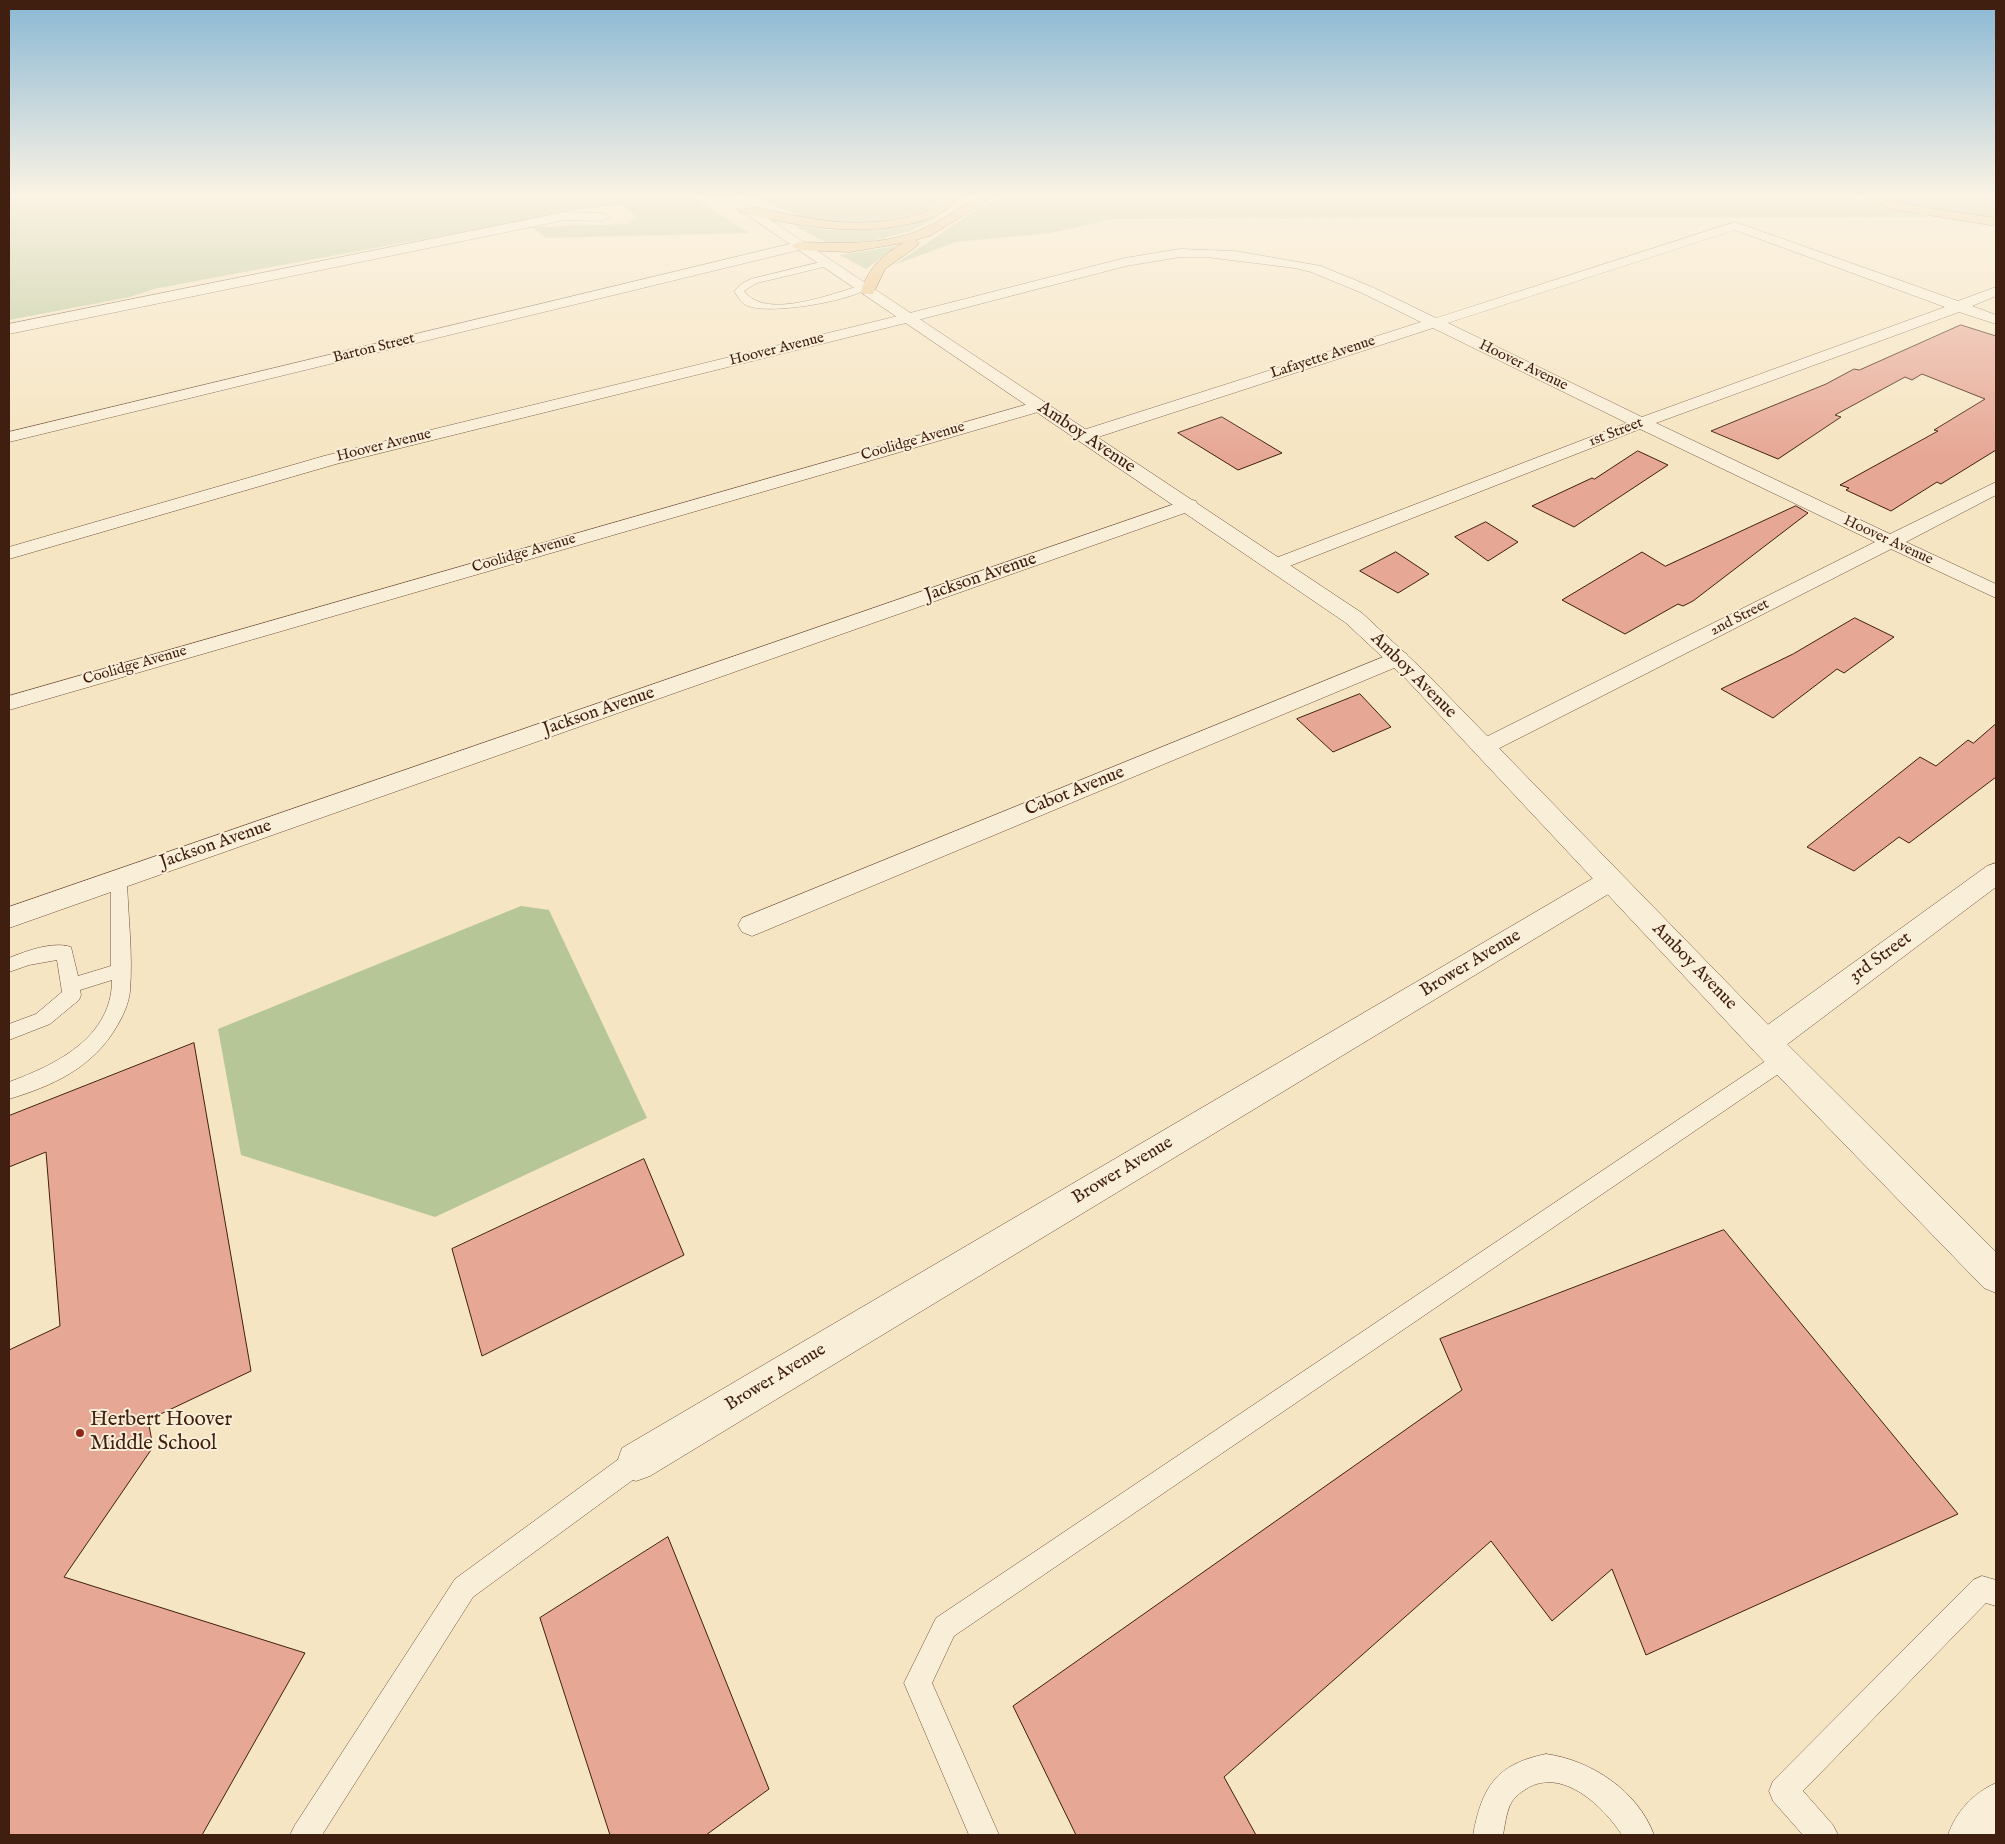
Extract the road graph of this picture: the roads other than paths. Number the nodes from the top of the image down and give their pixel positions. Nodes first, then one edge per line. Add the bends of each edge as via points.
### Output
1 (232, 283) edge
2 (645, 283) edge
3 (750, 283) edge
4 (854, 283) edge
5 (868, 283) edge
6 (1044, 283) edge
7 (1350, 283) edge
8 (1556, 283) edge
9 (1890, 283) edge
10 (865, 290) junction
11 (1996, 291) edge
12 (1958, 308) junction
13 (910, 318) junction
14 (1996, 320) edge
15 (1434, 322) junction
16 (9, 328) edge
17 (1039, 406) junction
18 (1641, 423) junction
19 (1083, 436) junction
20 (9, 437) edge
21 (1996, 488) edge
22 (1189, 505) junction
23 (1891, 542) junction
24 (9, 553) edge
25 (1275, 565) junction
26 (1996, 592) edge
27 (1398, 658) junction
28 (9, 703) edge
29 (1484, 748) junction
30 (1996, 873) edge
31 (119, 880) junction
32 (1611, 880) junction
33 (9, 918) edge
34 (752, 925) dead end
35 (9, 965) edge
36 (121, 970) junction
37 (70, 985) junction
38 (9, 1032) edge
39 (1774, 1051) junction
40 (9, 1091) edge
41 (1996, 1276) edge
42 (636, 1462) joint
43 (1996, 1593) edge
44 (1996, 1806) edge
45 (305, 1835) edge
46 (984, 1835) edge
47 (1488, 1835) edge
48 (1639, 1835) edge
49 (1823, 1835) edge
50 (1971, 1835) edge

1 - 16 street
2 - 20 street, Barton Street
3 - 10 lane via 739,291 751,303 786,309
4 - 10 street, Amboy Avenue
5 - 10 highway
6 - 13 street, Hoover Avenue
7 - 15 street, Hoover Avenue
8 - 15 street, Lafayette Avenue
9 - 12 street, Lafayette Avenue
10 - 13 street, Amboy Avenue
11 - 12 street, 1st Street
12 - 14 street
12 - 18 street, 1st Street
13 - 17 street, Amboy Avenue
13 - 24 street, Hoover Avenue via 330,460
15 - 18 street, Hoover Avenue
15 - 19 street, Lafayette Avenue
17 - 19 street, Amboy Avenue
17 - 28 street, Coolidge Avenue
18 - 23 street, Hoover Avenue
18 - 25 street, 1st Street
19 - 22 street, Amboy Avenue
21 - 23 street, 2nd Street
22 - 25 street, Amboy Avenue
22 - 31 street, Jackson Avenue
23 - 26 street, Hoover Avenue
23 - 29 street, 2nd Street
25 - 27 street, Amboy Avenue via 1354,618
27 - 29 street, Amboy Avenue
27 - 34 street, Cabot Avenue
29 - 32 street, Amboy Avenue
30 - 39 street, 3rd Street
31 - 33 street, Jackson Avenue
31 - 36 lane
32 - 39 street, Amboy Avenue
32 - 42 street, Brower Avenue
35 - 37 lane via 28,958 65,952
36 - 37 lane
36 - 40 lane via 118,1010 87,1051 56,1073
37 - 38 lane via 72,995 43,1019
39 - 41 street, Amboy Avenue
39 - 46 lane via 945,1627 918,1683
42 - 45 lane via 464,1588
43 - 49 lane via 1982,1589 1783,1791
44 - 50 street
47 - 48 lane via 1494,1806 1508,1783 1528,1771 1554,1768 1581,1776 1607,1794

